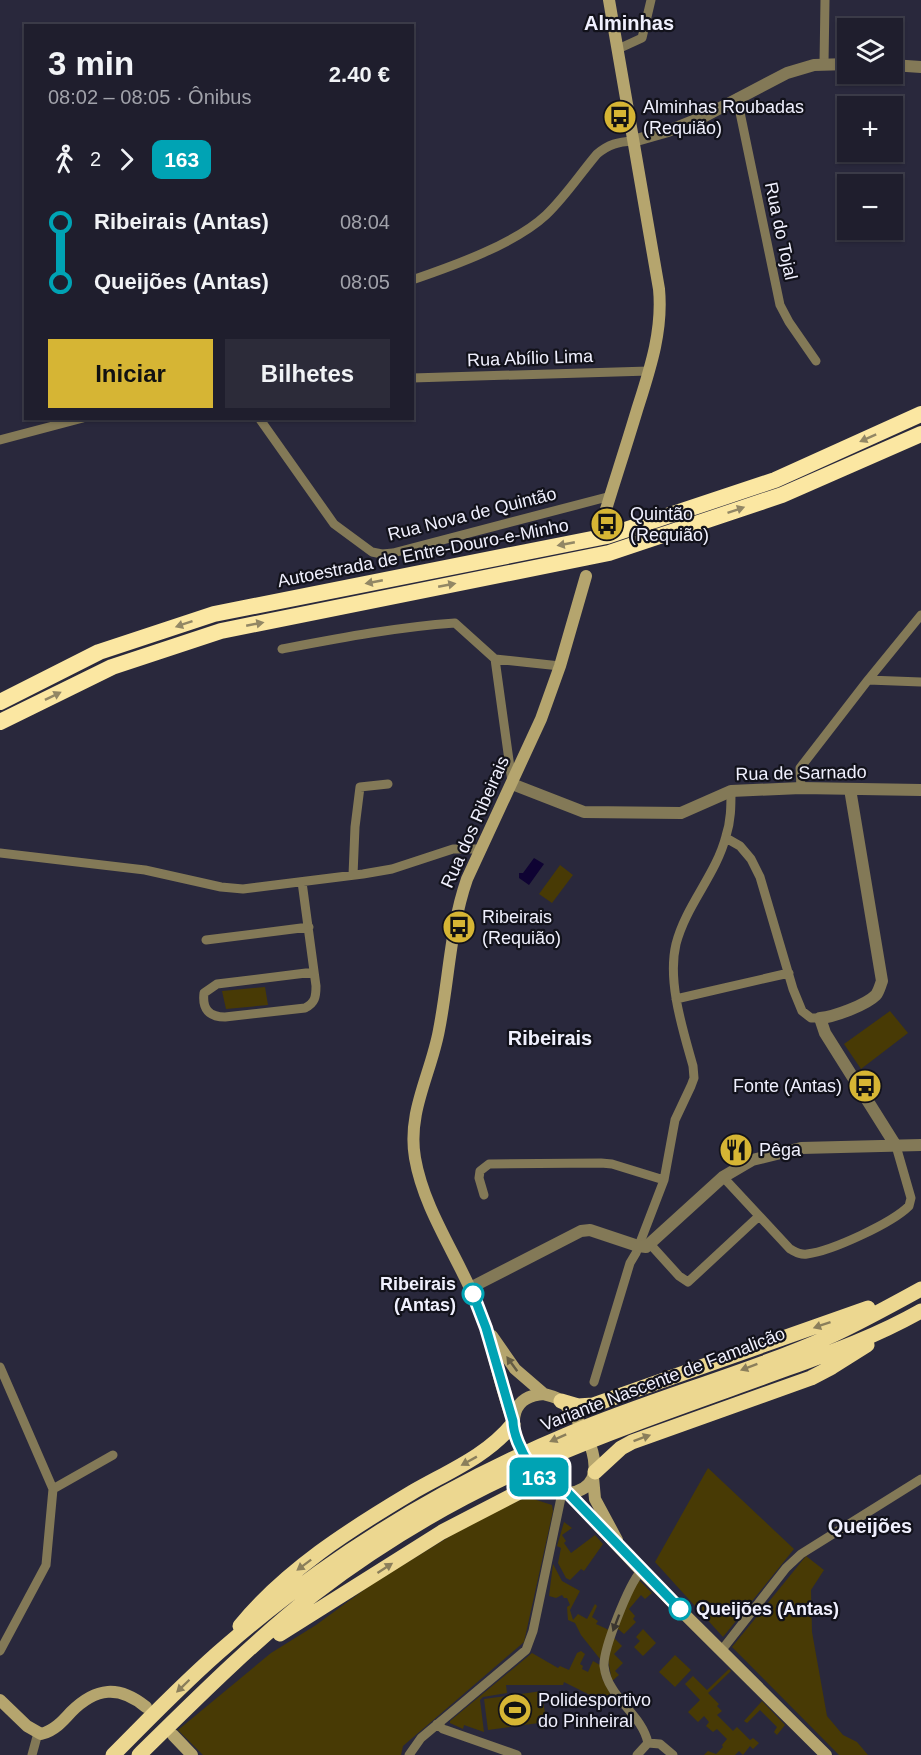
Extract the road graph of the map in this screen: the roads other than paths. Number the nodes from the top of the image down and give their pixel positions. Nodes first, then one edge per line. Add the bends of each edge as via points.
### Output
1 (609, 0) edge
2 (651, 0) edge
3 (825, 0) edge
4 (618, 49) junction
5 (824, 64) junction
6 (837, 64) edge
7 (903, 66) edge
8 (921, 67) edge
9 (736, 98) junction
10 (633, 141) junction
11 (414, 279) edge
12 (816, 361) dead end
13 (649, 371) junction
14 (414, 378) edge
15 (921, 414) edge
16 (75, 420) edge
17 (260, 420) edge
18 (921, 434) edge
19 (0, 440) edge
20 (611, 496) junction
21 (600, 529) dead end
22 (586, 576) dead end
23 (921, 615) edge
24 (282, 649) dead end
25 (495, 659) junction
26 (560, 666) junction
27 (868, 680) junction
28 (921, 682) edge
29 (0, 702) edge
30 (0, 722) edge
31 (388, 784) dead end
32 (512, 784) junction
33 (801, 788) junction
34 (850, 789) junction
35 (921, 790) edge
36 (732, 791) junction
37 (726, 838) junction
38 (482, 849) junction
39 (0, 853) edge
40 (352, 875) junction
41 (302, 882) junction
42 (309, 927) junction
43 (206, 940) dead end
44 (314, 972) junction
45 (789, 973) junction
46 (676, 999) junction
47 (820, 1018) junction
48 (921, 1145) edge
49 (896, 1146) junction
50 (723, 1177) junction
51 (664, 1180) junction
52 (484, 1196) dead end
53 (758, 1217) junction
54 (644, 1245) junction
55 (470, 1288) junction
56 (919, 1290) edge
57 (921, 1311) edge
58 (486, 1328) junction
59 (886, 1330) junction
60 (0, 1367) edge
61 (594, 1382) dead end
62 (544, 1394) junction
63 (561, 1401) junction
64 (513, 1422) junction
65 (607, 1426) junction
66 (113, 1455) dead end
67 (517, 1465) junction
68 (594, 1474) junction
69 (921, 1479) edge
70 (53, 1489) junction
71 (560, 1492) junction
72 (620, 1546) junction
73 (641, 1571) junction
74 (226, 1646) junction
75 (0, 1651) edge
76 (721, 1651) junction
77 (246, 1654) junction
78 (0, 1700) edge
79 (146, 1707) dead end
80 (437, 1724) junction
81 (42, 1733) junction
82 (172, 1735) dead end
83 (648, 1743) junction
84 (32, 1755) edge
85 (113, 1755) edge
86 (139, 1755) edge
87 (192, 1755) edge
88 (409, 1755) edge
89 (517, 1755) edge
90 (637, 1755) edge
91 (673, 1755) edge
92 (826, 1755) edge

1 - 4 main road
2 - 4 street via 642,38
3 - 5 street
4 - 10 main road
5 - 6 street
5 - 9 street via 787,73
7 - 8 street
9 - 10 street via 703,117
9 - 12 street, Rua do Tojal via 780,305
10 - 11 street via 620,141 602,150 545,216 530,227 500,245
10 - 13 main road via 660,305 659,331
13 - 14 street, Rua Abílio Lima
13 - 20 main road
15 -> 29 highway, Autoestrada de Entre-Douro-e-Minho via 775,480 607,536 214,614 99,652
16 - 19 street
17 - 20 street, Rua Nova de Quintão via 334,524 372,552 404,550
30 -> 18 highway, Autoestrada de Entre-Douro-e-Minho via 112,667 221,631 609,553 782,495
20 - 21 main road
22 - 26 main road, Rua dos Ribeirais
23 - 27 street
24 - 25 street via 369,632 455,623
25 - 26 street
25 - 32 street
26 - 32 main road, Rua dos Ribeirais
27 - 28 street
27 - 33 street via 800,768
31 - 40 street via 360,787
32 - 36 street, Rua de Sarnado via 584,812 681,813
32 - 38 main road, Rua dos Ribeirais
33 - 34 street, Rua de Sarnado
33 - 36 street, Rua de Sarnado
34 - 35 street, Rua de Sarnado
34 - 47 street via 882,981 878,993 869,1000
36 - 37 street
37 - 45 street via 752,859
37 - 46 street via 684,918 676,946
38 - 40 street via 453,849 392,869
38 - 55 main road, Rua dos Ribeirais via 457,909 439,1030 413,1124 415,1157 426,1197
39 - 41 street via 145,870 221,887 243,889
40 - 41 street
41 - 42 street
42 - 43 street
42 - 44 street
44 - 44 street via 315,998 305,1008 217,1017 205,1008 204,993 217,984
45 - 46 street
45 - 47 street via 802,1011
46 - 51 street via 694,1078 675,1120
47 - 49 street via 825,1034
48 - 49 street
49 - 50 street via 801,1148 752,1160
49 - 53 street via 911,1198 909,1206 874,1229 800,1254
50 - 53 street
50 - 54 street
51 - 52 street via 612,1164 489,1164 480,1171
51 - 54 street
53 - 54 street via 688,1281
54 - 55 street via 581,1231
54 - 61 street via 630,1263
55 - 58 main road, Rua dos Ribeirais
56 -> 63 highway via 593,1405
56 -> 65 highway, Variante Nascente de Famalicão via 832,1335
57 - 59 highway, Variante Nascente de Famalicão
62 -> 58 main road via 514,1369
58 - 64 main road
59 - 65 highway, Variante Nascente de Famalicão via 836,1351
68 -> 59 highway via 632,1442 821,1374
60 - 70 street
62 - 63 main road
62 - 64 main road via 521,1403
63 - 68 main road via 592,1448
64 - 71 main road via 518,1443 543,1483
64 -> 74 highway via 484,1453 383,1511 303,1565 253,1610
65 - 67 highway, Variante Nascente de Famalicão
66 - 70 street
67 - 74 highway, Variante Nascente de Famalicão via 444,1494 375,1535 305,1583
67 - 77 highway, Variante Nascente de Famalicão via 346,1571
68 - 71 main road via 584,1487
68 - 72 main road via 596,1499
69 - 76 street via 801,1554
70 - 75 street via 46,1564
71 - 72 main road
77 -> 71 highway via 442,1532 521,1491
71 - 80 street via 526,1650
72 - 73 main road
73 - 76 main road
73 -> 83 street via 632,1583 605,1658 612,1688 642,1726
74 -> 85 highway, Variante Nascente de Famalicão
76 - 92 main road
77 - 86 highway, Variante Nascente de Famalicão
78 - 81 main road via 27,1726
79 - 81 main road via 120,1692 96,1693 59,1725
80 - 88 street
80 - 89 street
81 - 84 street
82 - 87 main road
83 - 90 street
83 - 91 street via 660,1744

